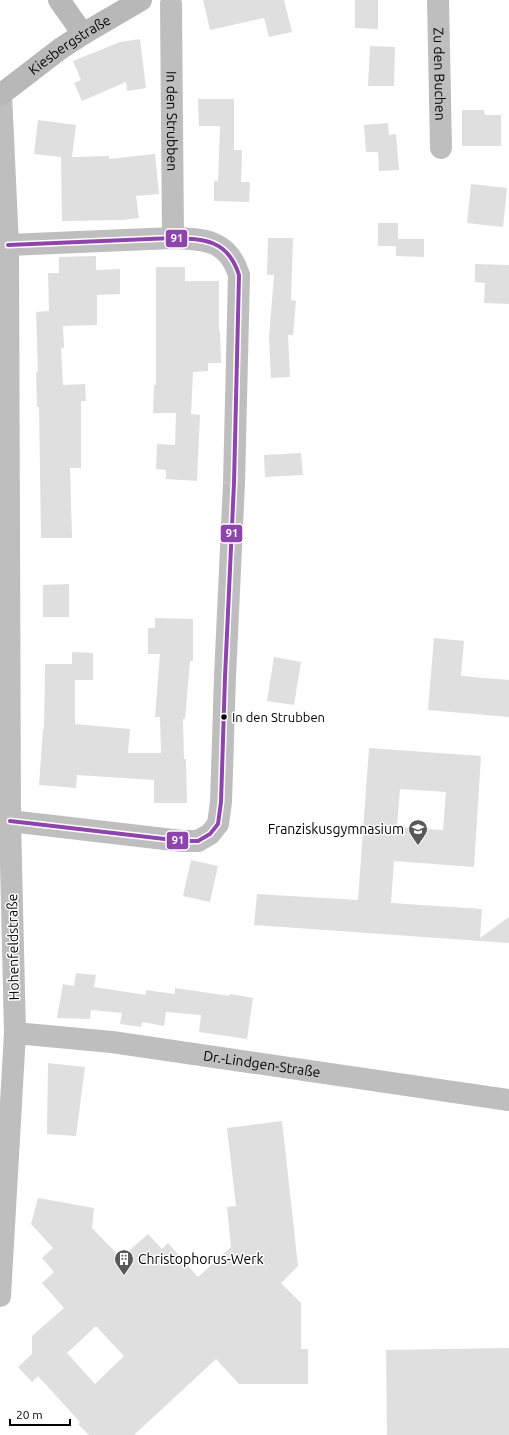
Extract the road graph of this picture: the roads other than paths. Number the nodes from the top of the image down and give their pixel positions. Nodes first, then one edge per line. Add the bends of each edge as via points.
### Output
1 (59, 0) edge
2 (142, 0) edge
3 (438, 0) edge
4 (171, 4) dead end
5 (82, 34) junction
6 (0, 94) edge
7 (441, 148) dead end
8 (173, 238) junction
9 (8, 245) junction
10 (5, 590) edge
11 (10, 821) junction
12 (15, 1033) junction
13 (509, 1100) edge
14 (0, 1296) edge

1 - 5 street
2 - 5 street, Kiesbergstraße
3 - 7 street, Zu den Buchen
4 - 8 street, In den Strubben
5 - 6 street, Kiesbergstraße
6 - 9 street, Hohenfeldstraße
8 - 9 street
8 - 11 street via 200,239 216,244 228,254 239,275 234,483 218,824 210,834 198,841 182,841
9 - 10 street, Hohenfeldstraße
10 - 11 street, Hohenfeldstraße
11 - 12 street, Hohenfeldstraße
12 - 13 street, Dr.-Lindgen-Straße via 112,1042
12 - 14 street, Hohenfeldstraße

